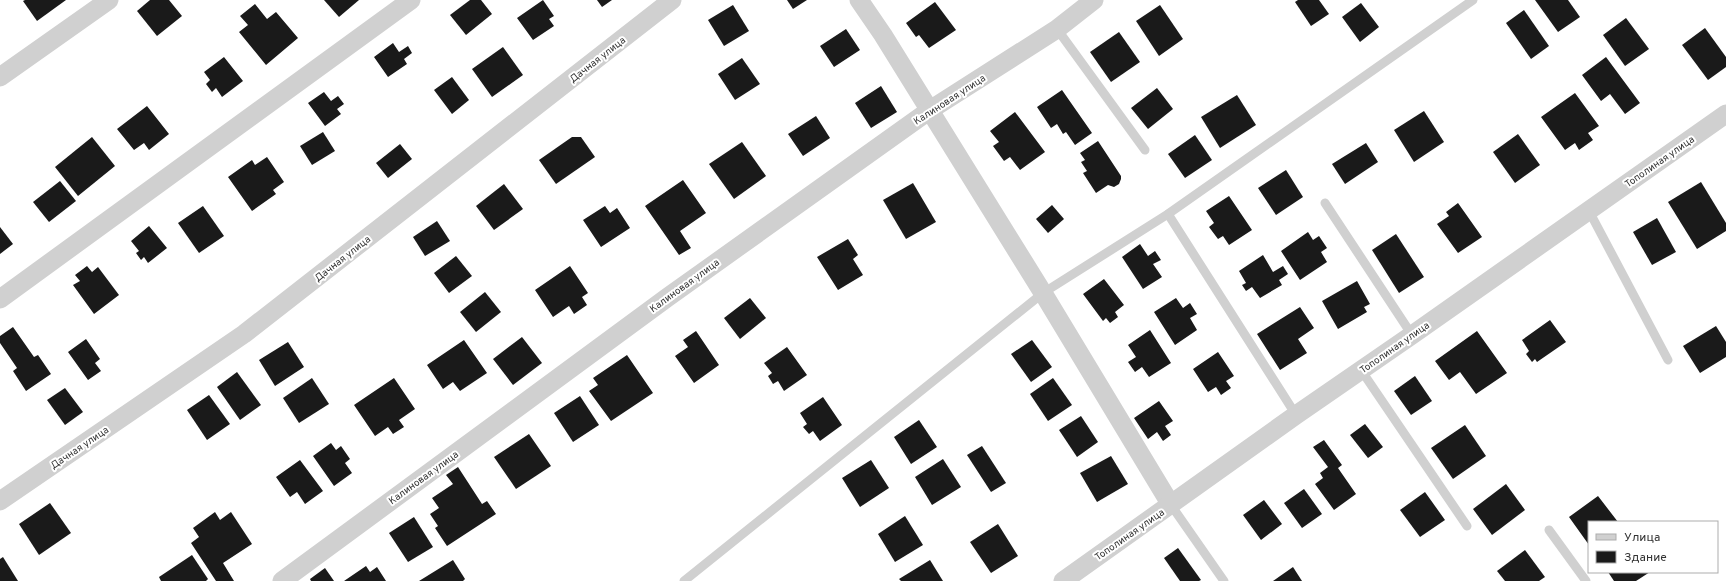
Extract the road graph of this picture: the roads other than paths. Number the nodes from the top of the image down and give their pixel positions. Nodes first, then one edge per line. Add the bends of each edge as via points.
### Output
1 (109, 0) edge
2 (411, 0) edge
3 (672, 0) edge
4 (859, 0) edge
5 (1094, 0) edge
6 (1474, 0) edge
7 (1057, 29) junction
8 (0, 77) edge
9 (930, 110) junction
10 (1726, 114) edge
11 (1145, 150) dead end
12 (1325, 203) dead end
13 (1589, 211) junction
14 (1168, 214) junction
15 (1043, 293) junction
16 (0, 299) edge
17 (1412, 335) junction
18 (1668, 360) dead end
19 (1361, 370) junction
20 (1296, 415) junction
21 (0, 501) edge
22 (1170, 505) junction
23 (1467, 526) dead end
24 (1548, 530) dead end
25 (282, 581) edge
26 (684, 581) edge
27 (1063, 581) edge
28 (1224, 581) edge
29 (1586, 581) edge

1 - 8 street
2 - 16 street
3 - 21 street, Дачная улица via 244,334
4 - 9 street
5 - 7 street, Калиновая улица
6 - 14 lane
7 - 9 street, Калиновая улица
7 - 11 lane
9 - 15 street
9 - 25 street, Калиновая улица via 668,297
10 - 13 street, Тополиная улица
12 - 17 lane
13 - 17 street, Тополиная улица
13 - 18 lane
14 - 15 lane
14 - 20 lane
15 - 22 street
15 - 26 lane
17 - 19 street, Тополиная улица
19 - 20 street, Тополиная улица
19 - 23 lane
20 - 22 street, Тополиная улица
22 - 27 street, Тополиная улица
22 - 28 lane
24 - 29 lane

